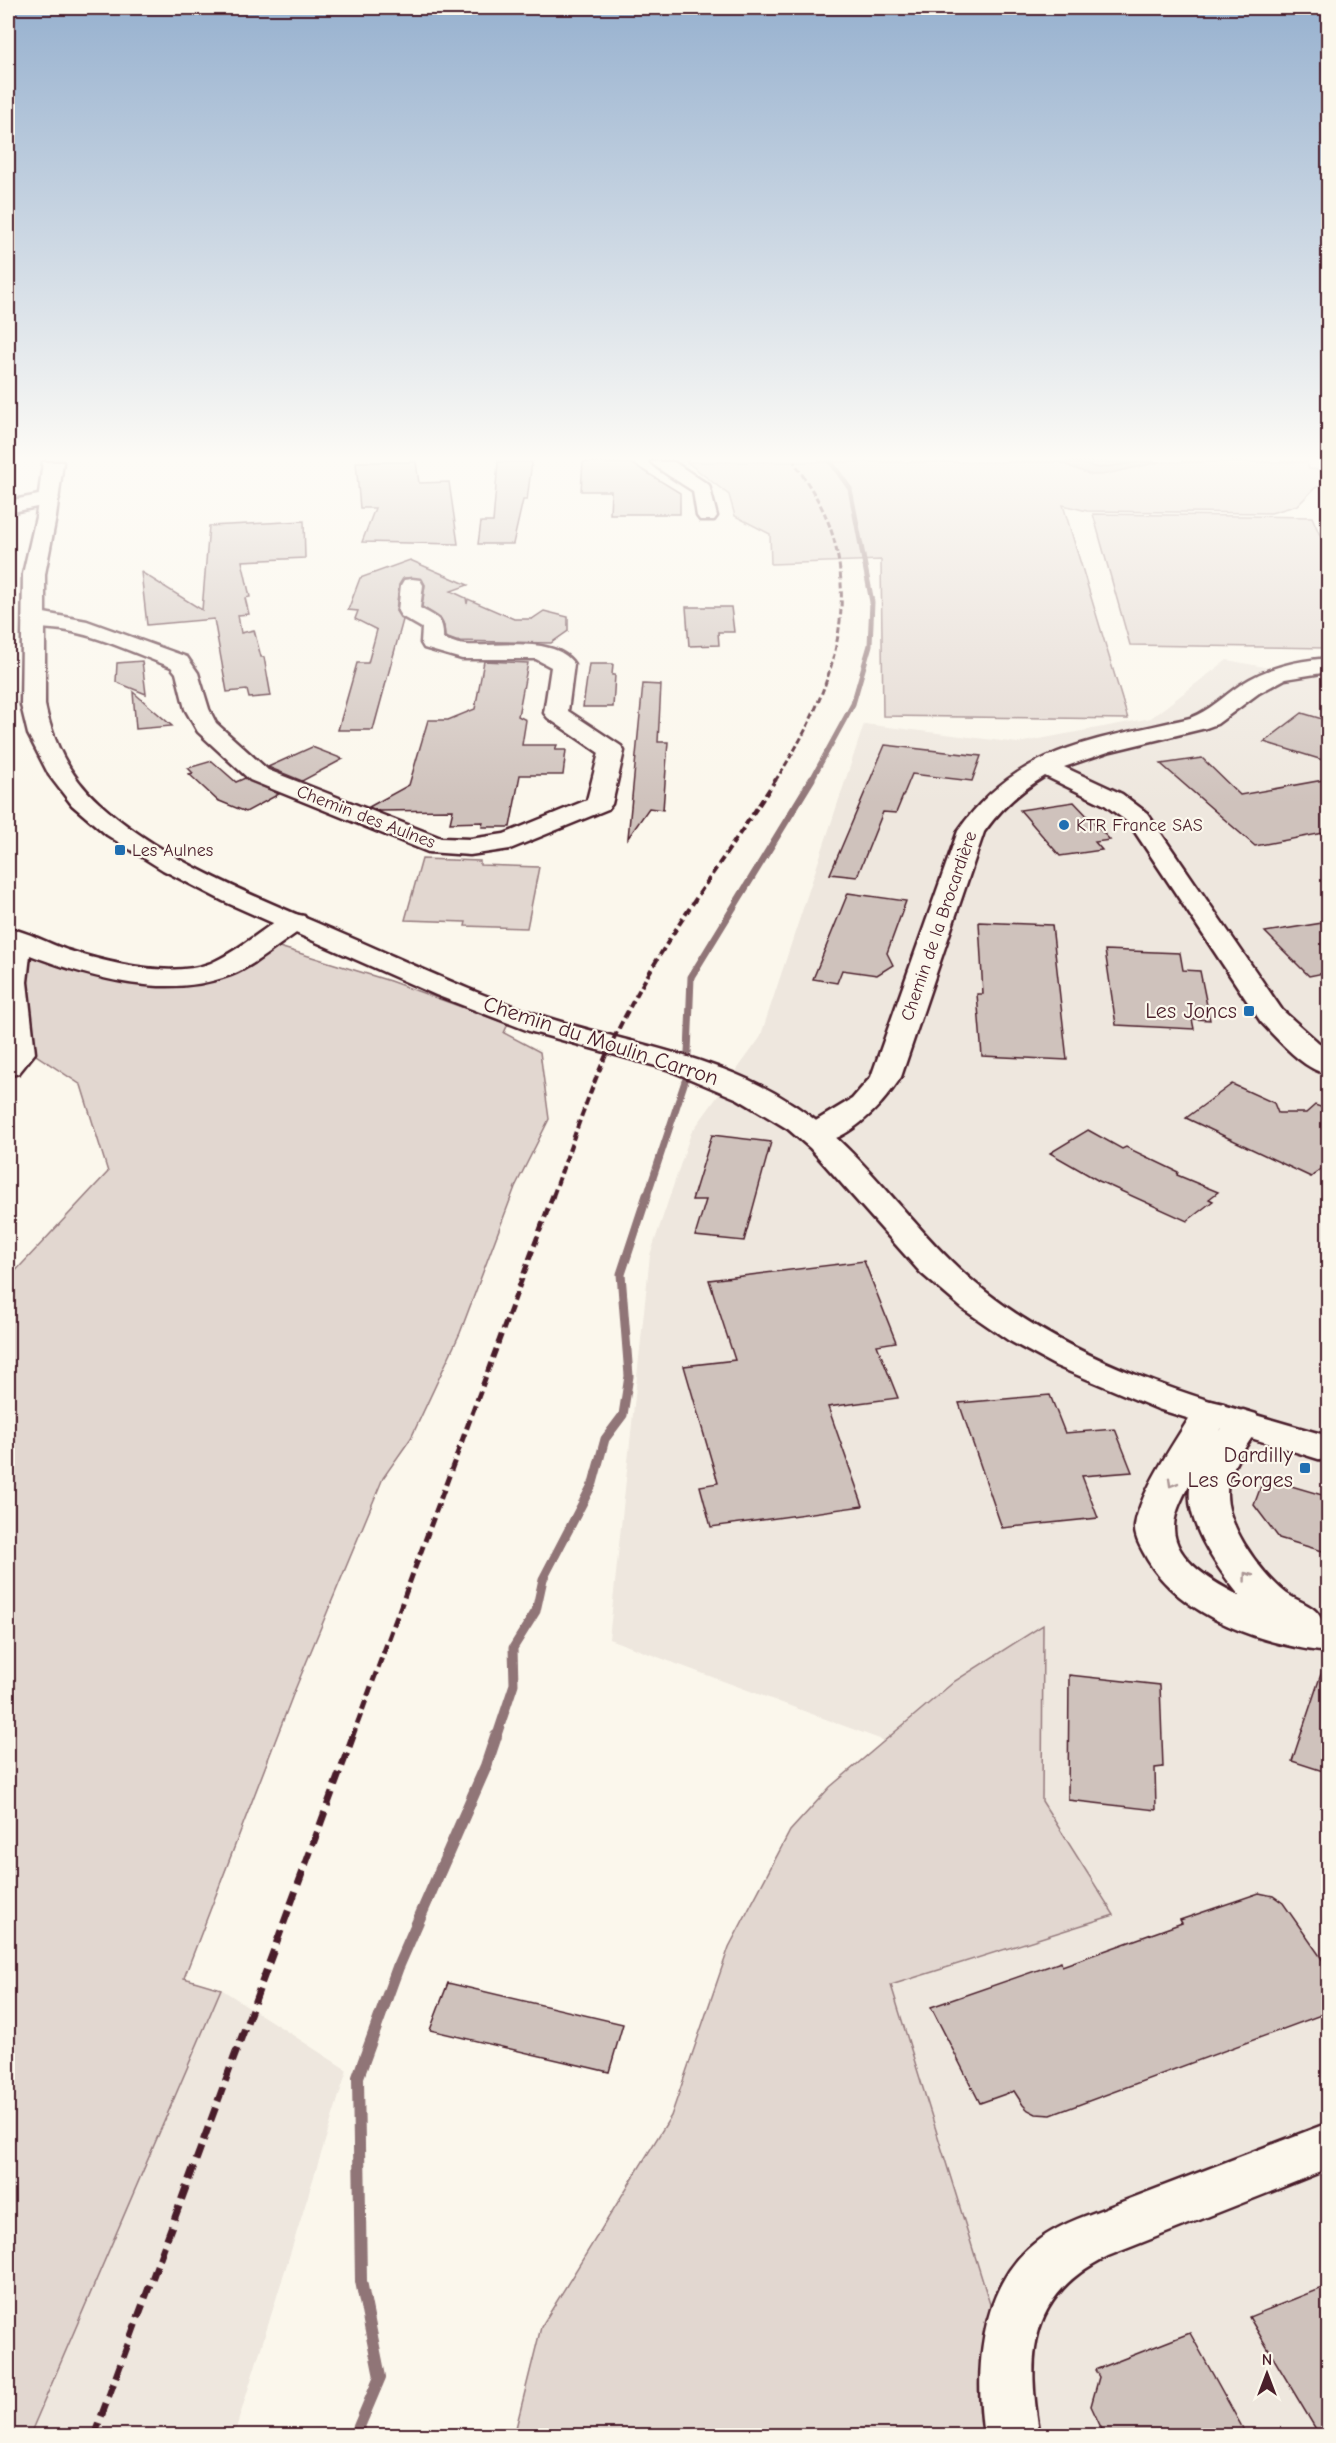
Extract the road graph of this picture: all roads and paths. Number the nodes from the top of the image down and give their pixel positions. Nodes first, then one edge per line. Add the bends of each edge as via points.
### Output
1 (34, 576) edge
2 (412, 585) dead end
3 (34, 621) junction
4 (104, 637) junction
5 (33, 648) junction
6 (1329, 665) edge
7 (1043, 766) junction
8 (294, 922) junction
9 (15, 940) edge
10 (1329, 1065) edge
11 (8, 1067) edge
12 (815, 1135) junction
13 (1227, 1418) junction
14 (1329, 1449) edge
15 (1329, 1632) edge
16 (1329, 1637) edge
17 (1329, 2146) edge
18 (1012, 2436) edge

1 - 3 street, Chemin du Moulin Carron
2 - 4 street, Chemin des Aulnes via 409,611 433,625 432,643 462,652 540,652 563,664 556,713 612,751 598,804 510,841 470,847 437,846 260,775 206,727 187,673 179,662
3 - 4 street, Chemin des Aulnes via 71,624
3 - 5 street, Chemin du Moulin Carron
4 - 5 street, Chemin des Aulnes via 62,637
5 - 8 street, Chemin du Moulin Carron via 33,705 40,737 60,774 89,808 144,848
6 - 7 street, Chemin de la Brocardière via 1289,669 1271,676 1198,723 1098,745
7 - 10 street via 1133,812 1271,1016
7 - 12 street, Chemin de la Brocardière via 1001,794 971,831 886,1077 872,1100 854,1115
8 - 9 street via 219,969 177,978 106,968
8 - 12 street, Chemin du Moulin Carron via 521,1018 705,1072 780,1109
9 - 11 street via 11,988 20,1053
12 - 13 street, Chemin du Moulin Carron via 856,1174 934,1266 989,1310 1074,1361 1145,1391
13 - 14 street, Chemin du Moulin Carron
15 -> 13 street via 1268,1601 1246,1576 1211,1513 1210,1480
13 -> 16 street via 1158,1508 1154,1526 1164,1558 1192,1587 1220,1605 1297,1633
17 - 18 street via 1104,2233 1047,2266 1023,2301 1010,2337 1004,2375

